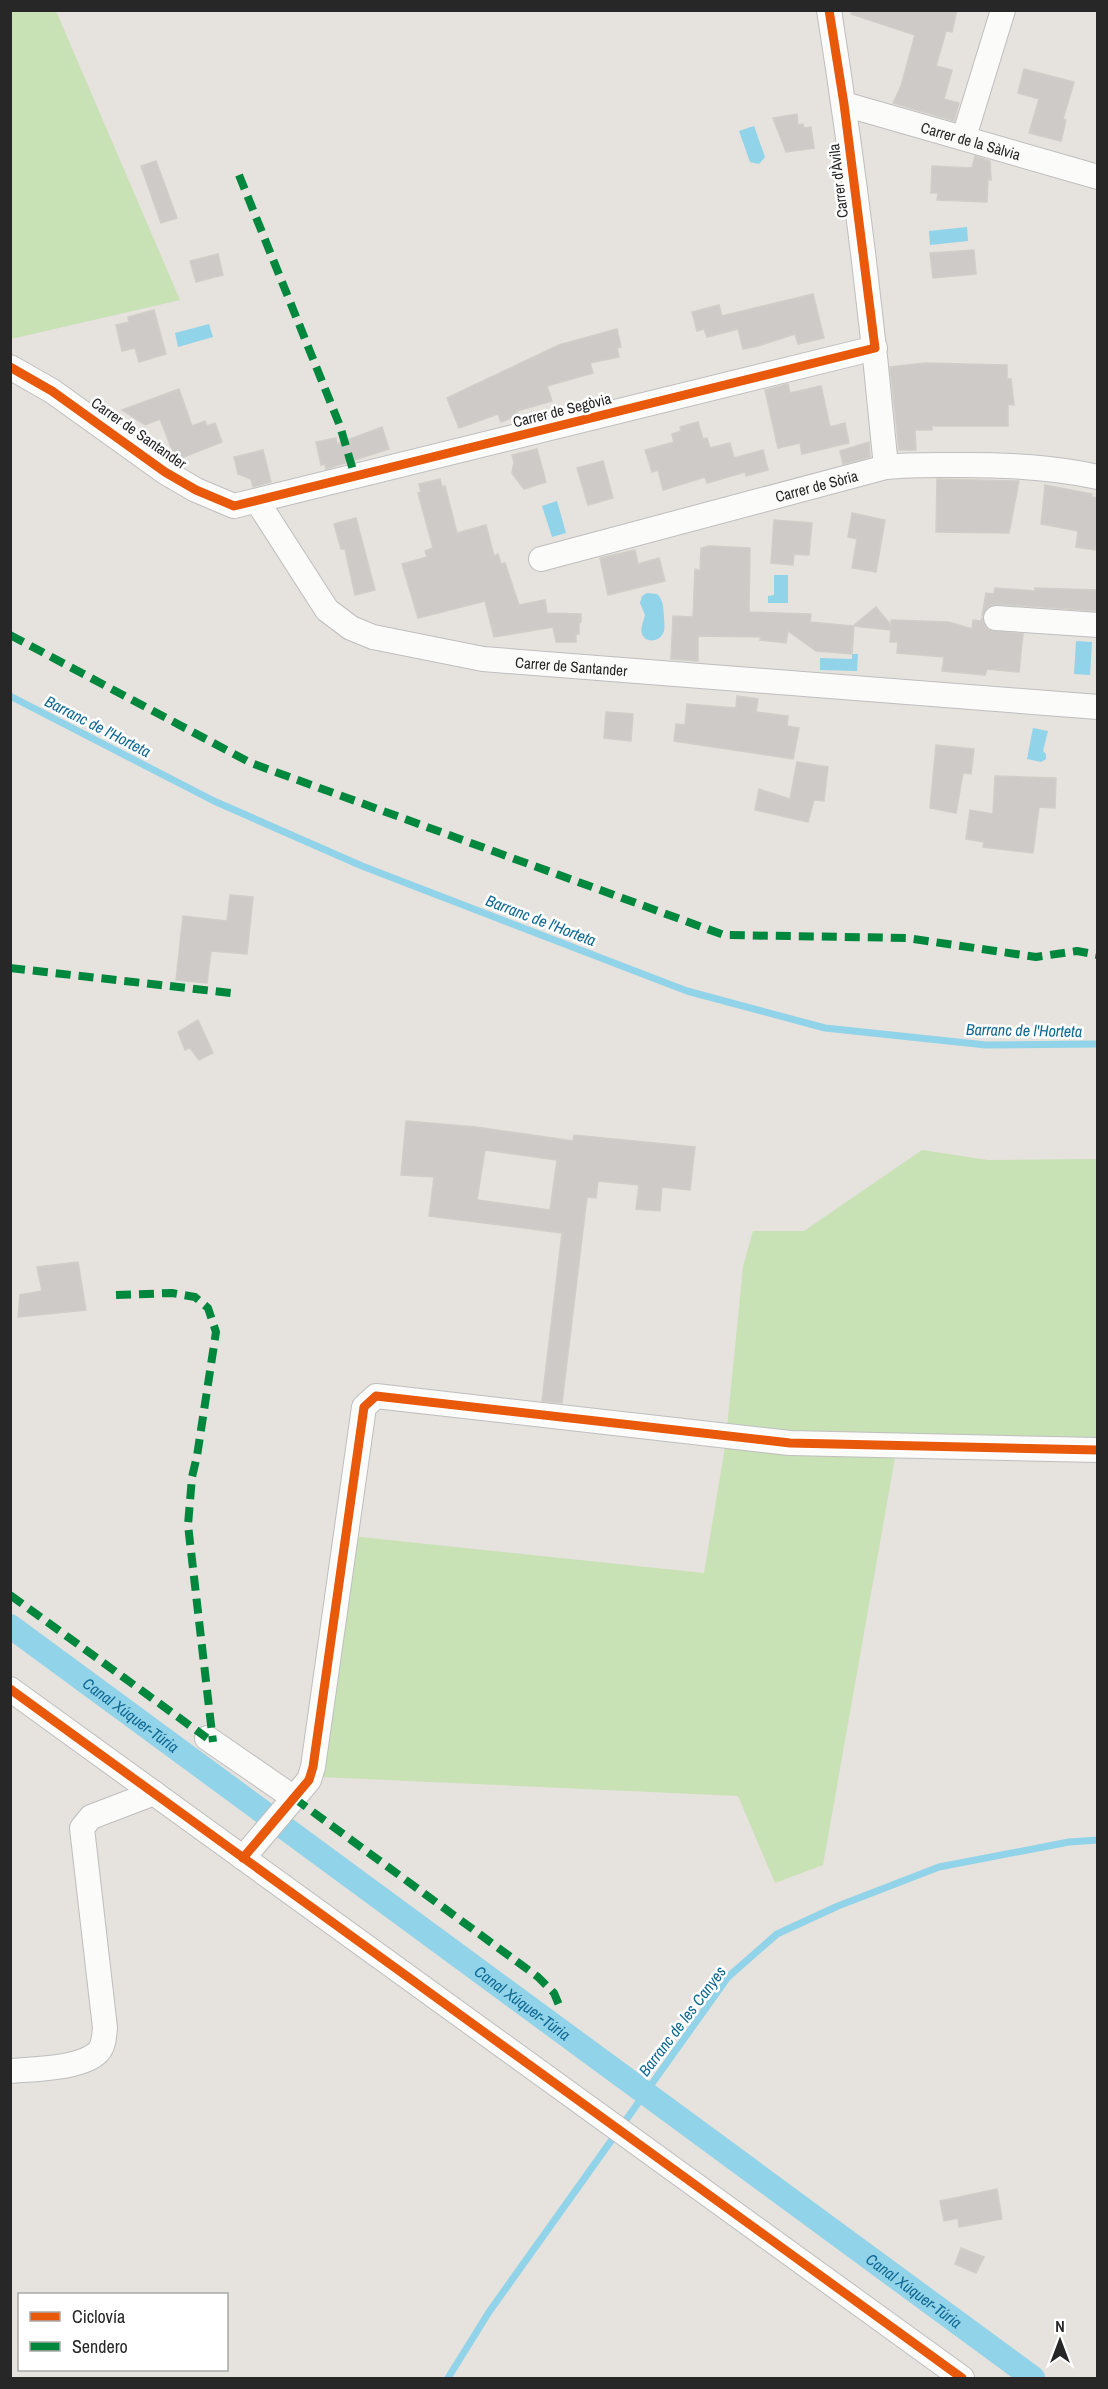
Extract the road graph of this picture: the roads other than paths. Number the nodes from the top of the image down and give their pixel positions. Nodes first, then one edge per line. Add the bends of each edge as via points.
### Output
1 (829, 10) edge
2 (1003, 10) edge
3 (844, 104) junction
4 (964, 137) junction
5 (1098, 177) edge
6 (875, 348) junction
7 (10, 367) edge
8 (886, 467) junction
9 (1098, 477) edge
10 (257, 501) junction
11 (541, 559) dead end
12 (996, 618) dead end
13 (1098, 625) edge
14 (1098, 707) edge
15 (1098, 1450) edge
16 (10, 1689) edge
17 (207, 1738) dead end
18 (154, 1793) junction
19 (291, 1802) junction
20 (243, 1858) junction
21 (10, 2071) edge
22 (962, 2379) edge

1 - 3 street, Carrer d'Àvila
2 - 4 street
3 - 4 street, Carrer de la Sàlvia
3 - 6 street, Carrer d'Àvila
4 - 5 street, Carrer de la Sàlvia
6 - 8 street, Carrer d'Àvila
6 - 10 street, Carrer de Segòvia
7 - 10 street, Carrer de Santander via 52,391 196,490 234,506
8 - 9 street, Carrer de Sòria via 1006,465
8 - 11 street, Carrer de Sòria
10 - 14 street, Carrer de Santander via 327,610 351,628 381,639 483,659
12 - 13 street
15 - 19 street via 790,1443 376,1396 364,1407 313,1767 309,1780
16 - 18 street
17 - 19 street
18 - 20 street
18 - 21 street via 91,1817 82,1828 105,2028 103,2043 98,2052 70,2065
19 - 20 street
20 - 22 street

